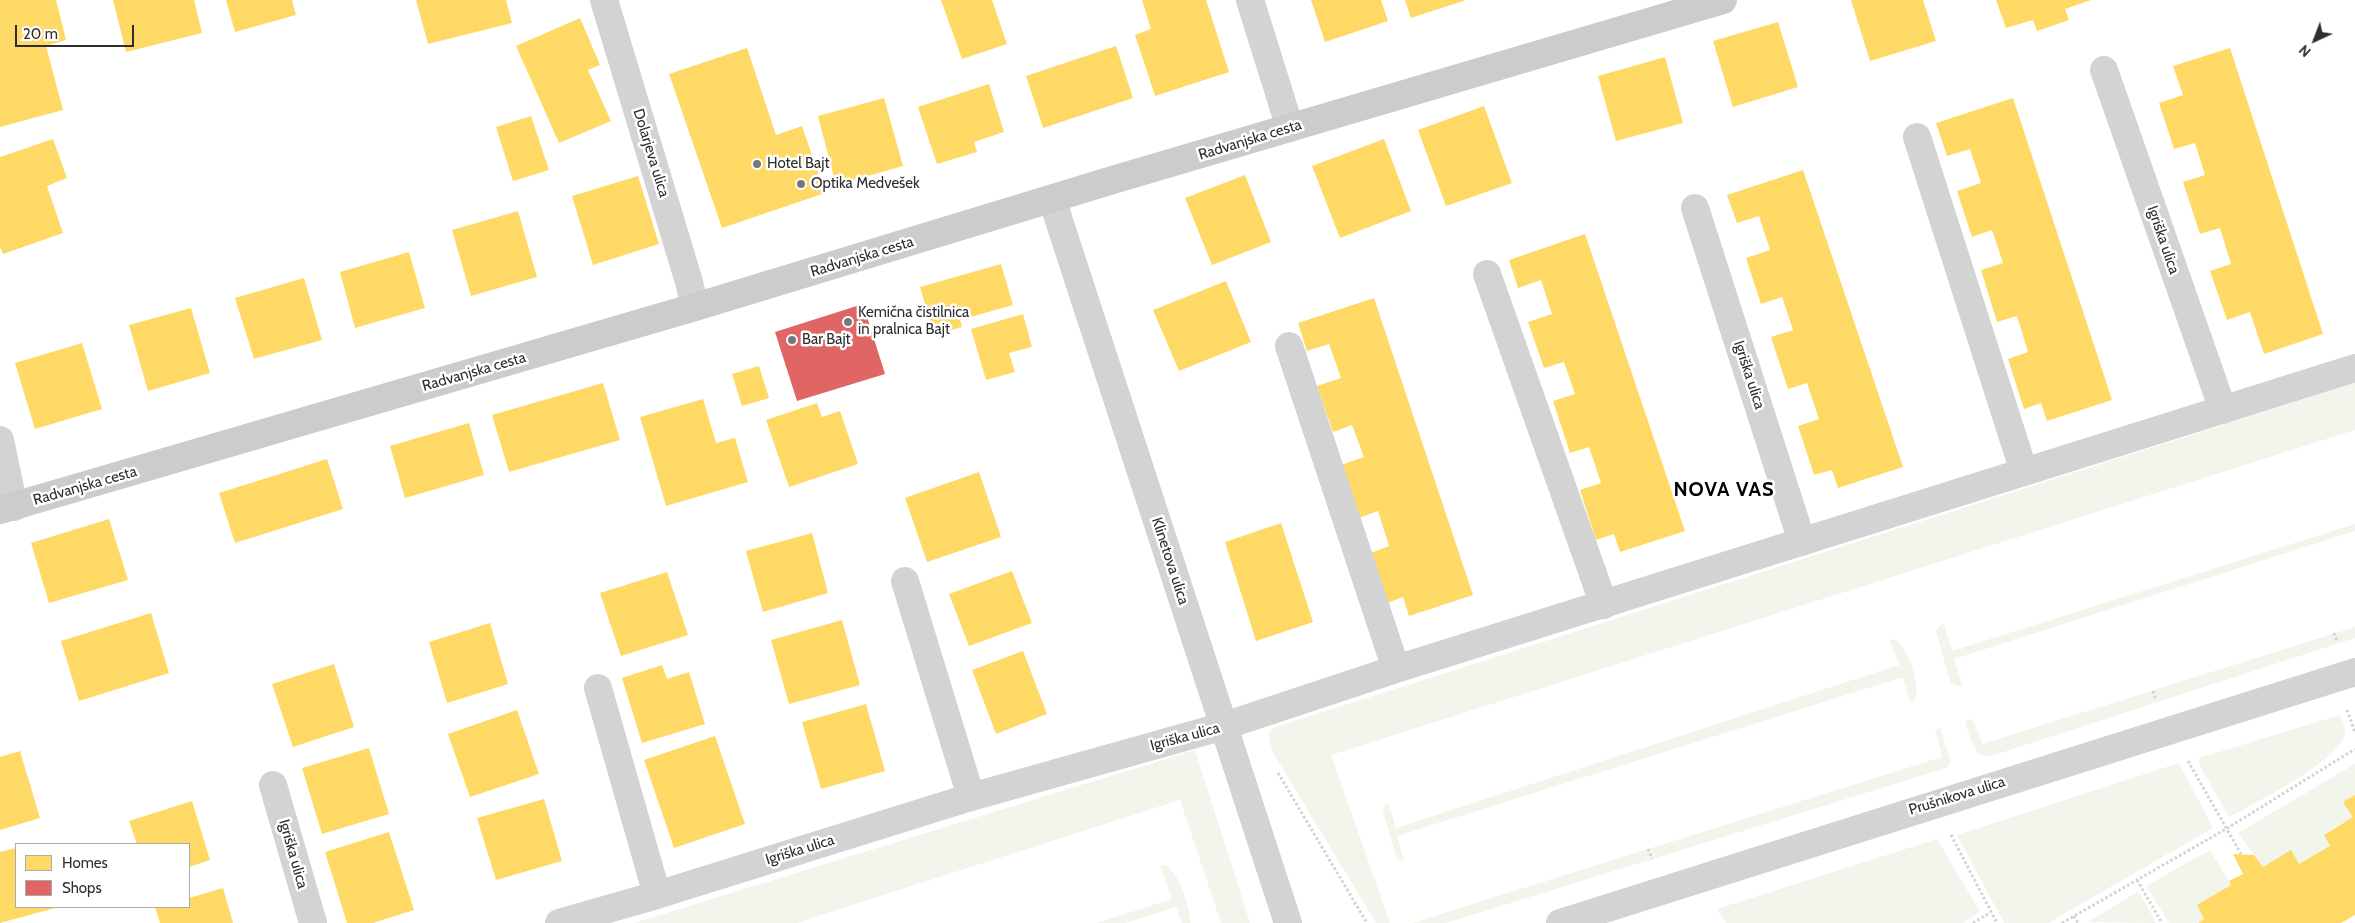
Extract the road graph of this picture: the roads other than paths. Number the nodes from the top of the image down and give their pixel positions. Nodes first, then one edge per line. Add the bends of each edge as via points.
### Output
1 (604, 0) edge
2 (1250, 0) edge
3 (1723, 0) edge
4 (2104, 70) dead end
5 (1290, 128) junction
6 (1917, 137) dead end
7 (1052, 199) junction
8 (1695, 208) dead end
9 (1487, 274) dead end
10 (695, 308) junction
11 (1288, 346) dead end
12 (2355, 368) edge
13 (2223, 410) junction
14 (0, 440) edge
15 (2024, 472) junction
16 (7, 508) edge
17 (1802, 542) junction
18 (905, 581) dead end
19 (1604, 605) junction
20 (1396, 670) junction
21 (2355, 672) edge
22 (598, 688) dead end
23 (1224, 726) junction
24 (272, 785) dead end
25 (971, 797) junction
26 (657, 895) junction
27 (313, 923) edge
28 (560, 923) edge
29 (1288, 923) edge
30 (1560, 923) edge

1 - 10 street, Dolarjeva ulica
2 - 5 street
3 - 5 street, Radvanjska cesta
4 - 13 street, Igriška ulica
5 - 7 street, Radvanjska cesta
6 - 15 street
7 - 10 street, Radvanjska cesta
7 - 23 street, Klinetova ulica
8 - 17 street, Igriška ulica
9 - 19 street
10 - 16 street, Radvanjska cesta
11 - 20 street
12 - 13 street, Igriška ulica
13 - 15 street, Igriška ulica
14 - 16 street
15 - 17 street, Igriška ulica
17 - 19 street, Igriška ulica
18 - 25 street
19 - 20 street, Igriška ulica
20 - 23 street, Igriška ulica
21 - 30 street, Prušnikova ulica
22 - 26 street
23 - 25 street, Igriška ulica
23 - 29 street, Klinetova ulica
24 - 27 street, Igriška ulica
25 - 26 street, Igriška ulica
26 - 28 street, Igriška ulica

